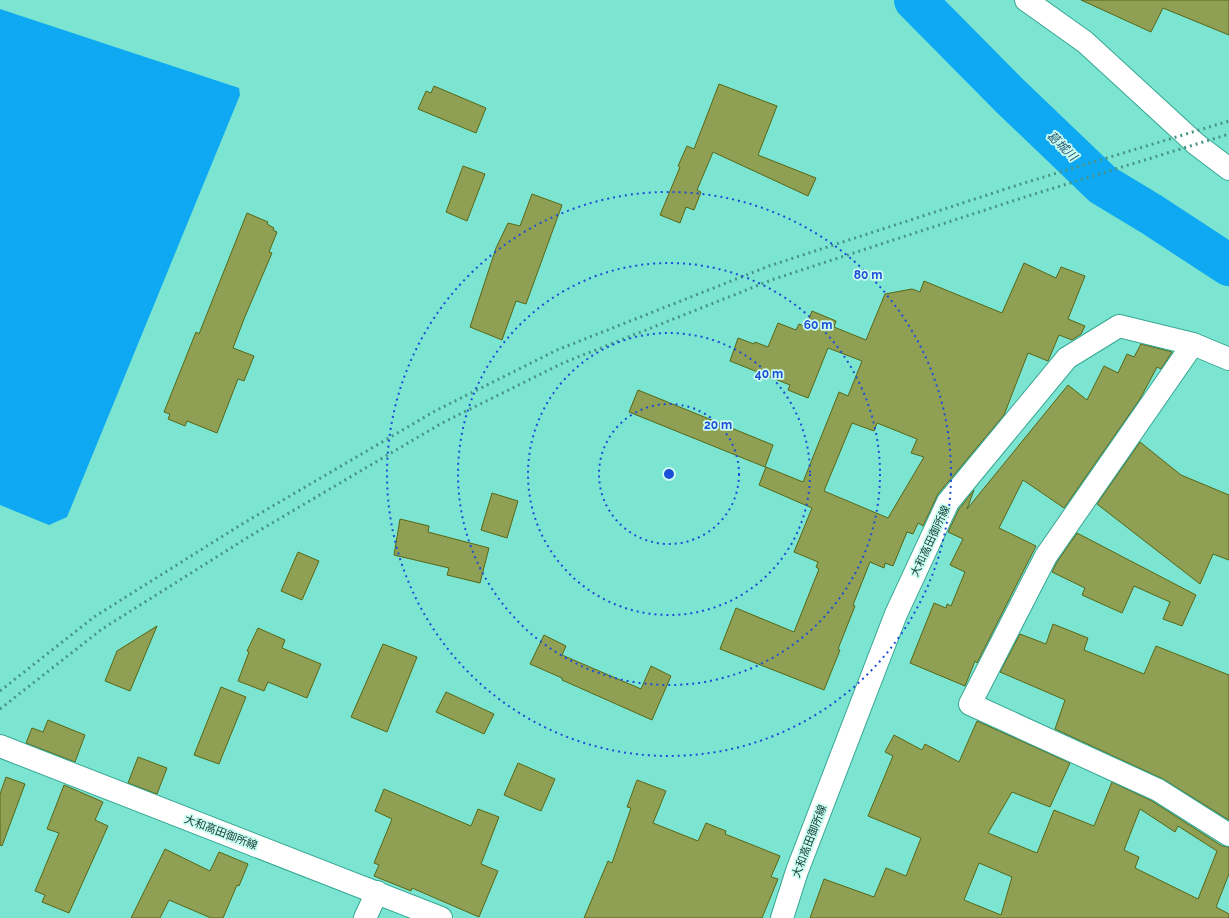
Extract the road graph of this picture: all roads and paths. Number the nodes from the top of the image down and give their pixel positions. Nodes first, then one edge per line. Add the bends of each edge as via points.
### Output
1 (1026, 0) edge
2 (1229, 169) edge
3 (1193, 344) junction
4 (1229, 360) edge
5 (0, 746) edge
6 (1229, 835) edge
7 (377, 892) junction
8 (365, 918) edge
9 (441, 918) edge
10 (782, 918) edge

1 - 2 main road via 1085,42 1196,144
3 - 4 main road, 大和高田御所線
3 - 6 main road via 1046,556 970,704 1158,790
3 - 10 main road, 大和高田御所線 via 1119,326 1067,358 948,502 896,614 797,871
5 - 7 main road, 大和高田御所線
7 - 8 main road
7 - 9 main road, 大和高田御所線

